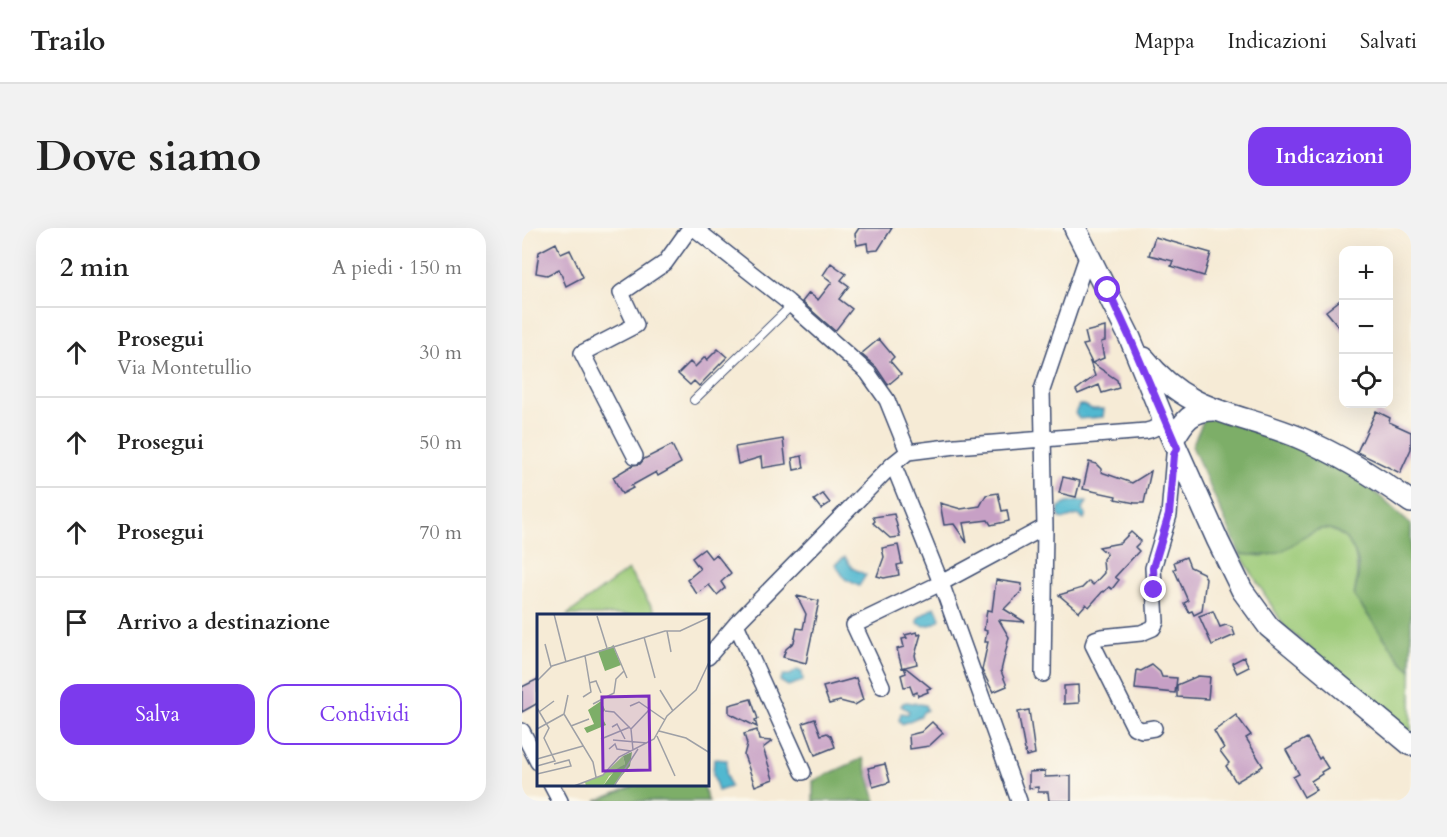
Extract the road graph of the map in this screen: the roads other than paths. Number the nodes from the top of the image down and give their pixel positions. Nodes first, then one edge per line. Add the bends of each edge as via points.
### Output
1 (692, 228) edge
2 (1075, 228) edge
3 (1089, 254) junction
4 (792, 305) junction
5 (1130, 338) junction
6 (1186, 397) junction
7 (694, 400) dead end
8 (1214, 410) junction
9 (1162, 416) junction
10 (1146, 431) junction
11 (1042, 439) junction
12 (1175, 444) junction
13 (908, 452) junction
14 (635, 456) dead end
15 (893, 464) junction
16 (1411, 502) edge
17 (1045, 527) junction
18 (941, 583) junction
19 (736, 624) junction
20 (710, 655) edge
21 (1043, 674) dead end
22 (882, 686) dead end
23 (1154, 728) dead end
24 (522, 731) edge
25 (1411, 745) edge
26 (537, 760) edge
27 (803, 772) dead end
28 (552, 786) edge
29 (560, 801) edge
30 (1019, 801) edge

1 - 4 street
1 - 14 street via 665,263 621,293 636,325 582,353
2 - 3 street
3 - 5 street
3 - 11 street via 1042,390
4 - 7 lane
4 - 13 street via 868,373 887,400
5 - 6 street via 1154,370
5 - 9 street
6 - 8 street
6 - 9 street via 1169,400
6 - 12 street via 1187,404 1175,426
8 - 12 street via 1203,410 1183,423
8 - 16 street via 1297,436 1332,452
9 - 10 street via 1155,429
9 - 12 street
10 - 11 street
10 - 12 street via 1157,432
11 - 13 street
11 - 17 street
12 - 23 street via 1169,515 1153,568 1156,622 1153,628 1141,633 1101,637 1093,645 1134,727
12 - 25 street via 1218,541 1251,604 1269,627
13 - 15 street
15 - 18 street
15 - 19 street
17 - 18 street
17 - 21 street
18 - 22 street via 854,625
18 - 30 street
19 - 20 street
19 - 27 street
24 - 26 street
28 - 29 street

